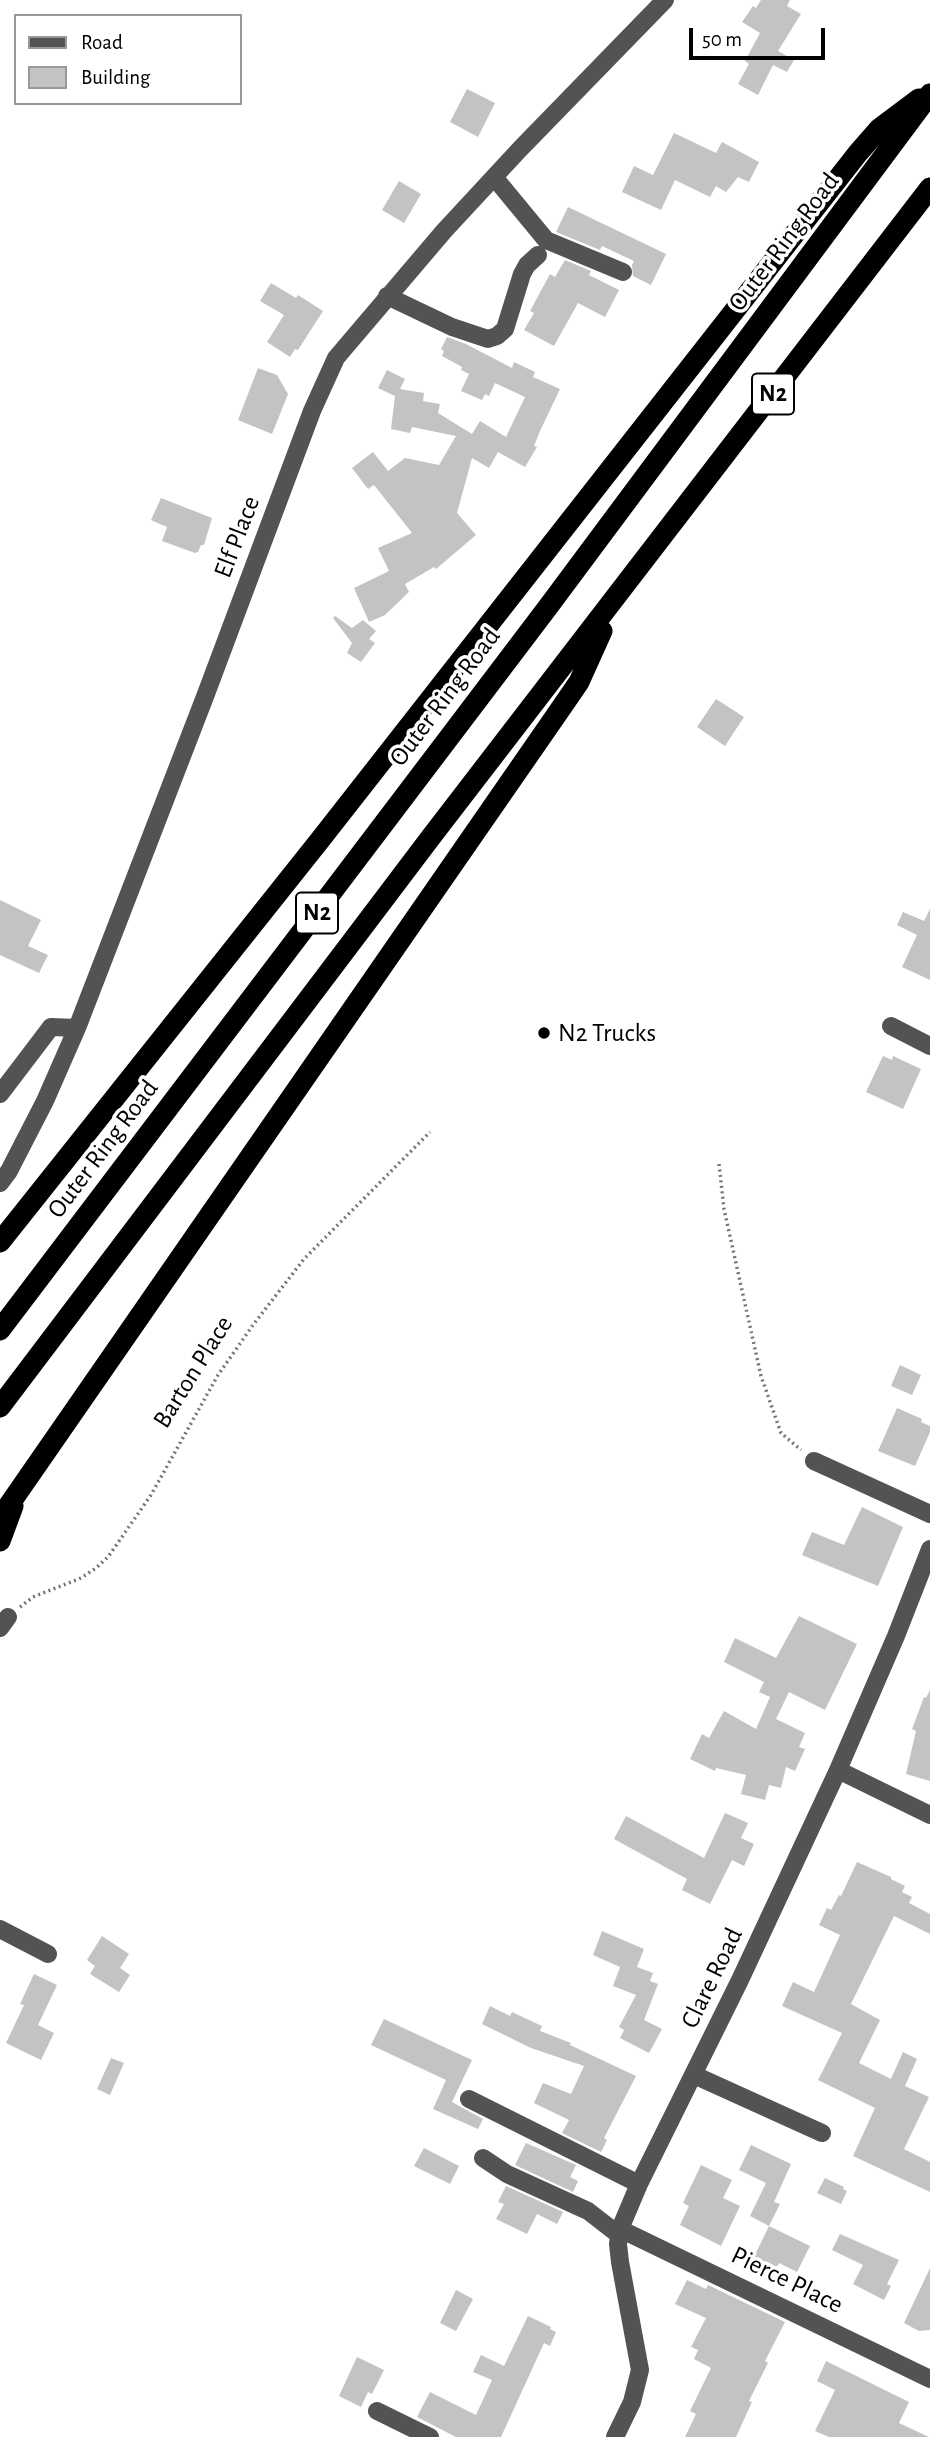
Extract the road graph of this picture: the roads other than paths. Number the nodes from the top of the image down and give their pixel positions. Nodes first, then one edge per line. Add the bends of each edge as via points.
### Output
1 (665, 0) edge
2 (930, 93) edge
3 (494, 177) junction
4 (930, 188) edge
5 (538, 255) dead end
6 (623, 272) dead end
7 (387, 296) junction
8 (616, 599) junction
9 (891, 1026) dead end
10 (77, 1028) junction
11 (930, 1046) edge
12 (0, 1094) edge
13 (0, 1183) edge
14 (0, 1242) edge
15 (0, 1330) edge
16 (0, 1407) edge
17 (814, 1461) road end
18 (18, 1494) junction
19 (930, 1514) edge
20 (0, 1518) edge
21 (0, 1541) edge
22 (930, 1549) edge
23 (838, 1770) junction
24 (930, 1815) edge
25 (0, 1929) edge
26 (48, 1954) dead end
27 (694, 2075) junction
28 (469, 2099) dead end
29 (821, 2133) dead end
30 (483, 2158) dead end
31 (639, 2184) junction
32 (620, 2232) junction
33 (930, 2379) edge
34 (377, 2411) dead end
35 (429, 2437) edge
36 (615, 2437) edge

1 - 3 street, Elf Place
2 - 14 highway via 897,114 858,153
2 - 15 highway, Outer Ring Road / N2 via 548,607
3 - 6 street via 546,240
3 - 7 street, Elf Place
4 - 8 highway, N2
5 - 7 street via 522,274 505,329 488,339
7 - 10 street, Elf Place via 336,358 326,378
8 - 16 highway, N2
8 - 18 highway via 572,693
9 - 11 street
10 - 12 street via 51,1027
10 - 13 street, Elf Place via 40,1112
17 - 19 street
18 - 20 highway
18 - 21 highway
22 - 23 street, Clare Road
23 - 24 street
23 - 27 street, Clare Road
25 - 26 street
27 - 29 street
27 - 31 street, Clare Road
28 - 31 street
30 - 32 street, Pierce Place
31 - 32 street, Clare Road
32 - 33 street, Pierce Place
32 - 36 street, Clare Road via 620,2262 640,2370 632,2402
34 - 35 street

